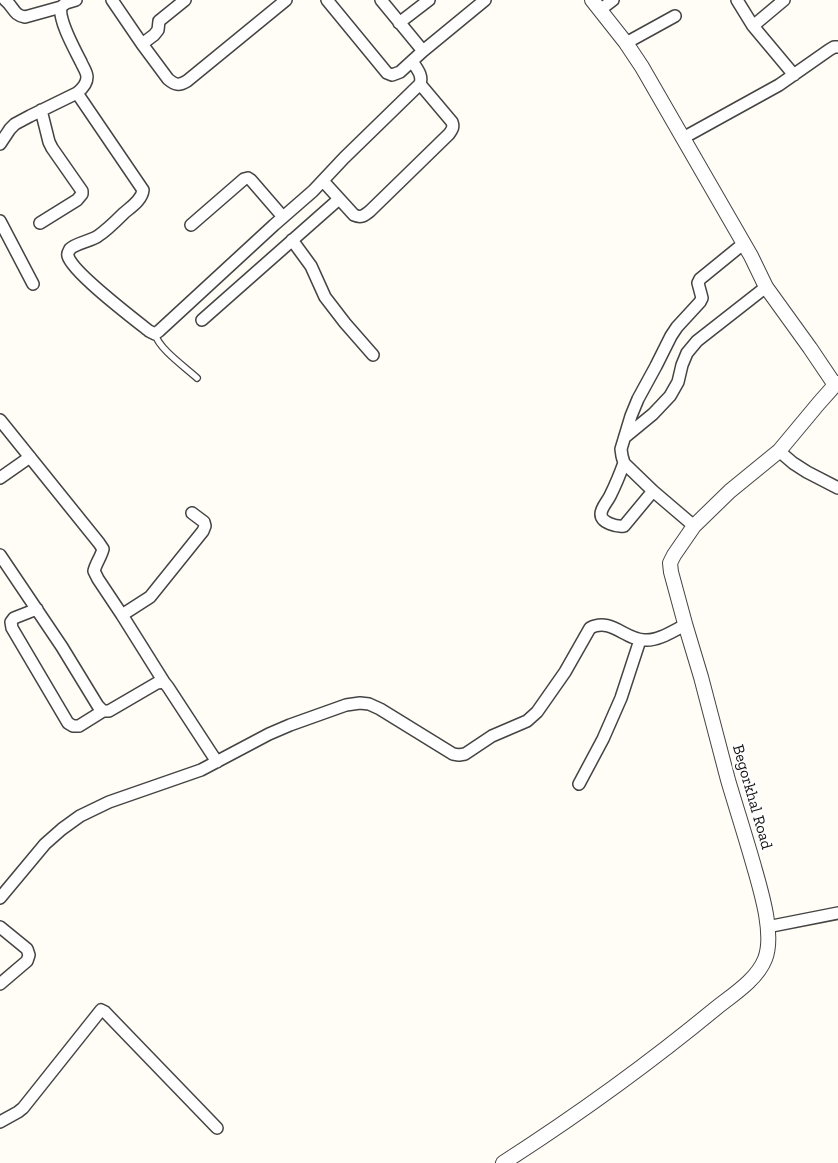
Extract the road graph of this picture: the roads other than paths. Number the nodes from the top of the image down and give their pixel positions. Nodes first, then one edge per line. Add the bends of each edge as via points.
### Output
1 (5, 0) edge
2 (76, 0) edge
3 (112, 0) edge
4 (185, 0) edge
5 (286, 0) edge
6 (327, 0) edge
7 (381, 0) edge
8 (429, 0) edge
9 (485, 0) edge
10 (613, 0) edge
11 (738, 0) edge
12 (781, 1) edge
13 (596, 5) edge
14 (61, 7) junction
15 (675, 16) dead end
16 (399, 23) junction
17 (753, 26) junction
18 (626, 43) junction
19 (142, 44) junction
20 (838, 48) edge
21 (423, 51) junction
22 (412, 61) junction
23 (794, 75) junction
24 (420, 84) junction
25 (77, 94) junction
26 (41, 110) junction
27 (683, 138) junction
28 (0, 144) edge
29 (323, 181) junction
30 (339, 199) junction
31 (283, 217) junction
32 (0, 221) edge
33 (40, 223) dead end
34 (191, 225) dead end
35 (292, 240) junction
36 (743, 244) junction
37 (33, 284) dead end
38 (766, 287) junction
39 (202, 320) dead end
40 (155, 334) junction
41 (373, 355) dead end
42 (197, 378) dead end
43 (836, 384) edge
44 (0, 420) edge
45 (625, 437) junction
46 (779, 450) junction
47 (30, 456) junction
48 (624, 463) junction
49 (0, 478) edge
50 (838, 488) edge
51 (653, 491) junction
52 (192, 513) dead end
53 (694, 526) junction
54 (0, 554) edge
55 (37, 609) junction
56 (122, 615) junction
57 (685, 625) junction
58 (640, 640) junction
59 (164, 682) junction
60 (103, 711) junction
61 (217, 762) junction
62 (579, 784) dead end
63 (0, 898) edge
64 (838, 913) edge
65 (0, 927) edge
66 (767, 927) junction
67 (0, 984) edge
68 (0, 1122) edge
69 (217, 1128) dead end
70 (504, 1163) edge

1 - 14 street via 15,13 25,17
2 - 14 street
3 - 19 street
4 - 19 street via 159,21 158,30
5 - 19 street via 180,85 168,79
6 - 22 street via 387,74 392,76 400,72
7 - 16 street
8 - 16 street
9 - 21 street
10 - 13 street
11 - 17 street
12 - 17 street
13 - 18 street
14 - 25 street via 60,13 69,37 87,75 82,90
15 - 18 street
16 - 21 street
17 - 23 street
18 - 27 street
20 - 23 street via 829,50
21 - 22 street
22 - 24 street via 422,78
23 - 27 street
24 - 29 street
24 - 30 street via 452,122 453,129 363,216 354,215
25 - 26 street
25 - 40 street via 143,190 141,197 120,217 92,240 73,246 68,256 87,280
26 - 28 street via 15,124
26 - 33 street via 49,142 82,194
27 - 36 street
29 - 30 street
29 - 31 street
30 - 35 street
31 - 34 street via 248,178
31 - 40 street
32 - 37 street
35 - 39 street
35 - 41 street via 311,266 325,297
36 - 38 street
36 - 45 street via 700,279 702,298 671,336 638,399
38 - 43 street
38 - 45 street via 697,341 687,353 670,396
40 - 42 lane via 165,350
43 - 46 street, Begorkhal Road
44 - 47 street
45 - 48 street via 621,449
46 - 50 street via 793,463
46 - 53 street, Begorkhal Road
47 - 49 street
47 - 56 street via 103,549 94,571
48 - 51 street
48 - 51 street via 602,511 604,520 618,527 624,526
51 - 53 street
52 - 56 street via 204,522 204,531 150,597
53 - 57 street, Begorkhal Road via 670,563
54 - 55 street
55 - 60 street
55 - 60 street via 14,618 12,628 68,723 78,726
56 - 59 street
57 - 58 street via 653,639
57 - 66 street, Begorkhal Road via 760,890
58 - 61 street via 606,625 590,628 566,672 536,712 527,721 492,736 465,754 453,754 380,709 360,703 290,725
58 - 62 street via 604,739
59 - 60 street via 109,711
59 - 61 street
61 - 63 street via 80,816 45,844
64 - 66 street
65 - 67 street via 27,949 29,955 27,961
66 - 70 street, Begorkhal Road via 766,958 747,983 642,1066
68 - 69 street via 23,1108 103,1010

